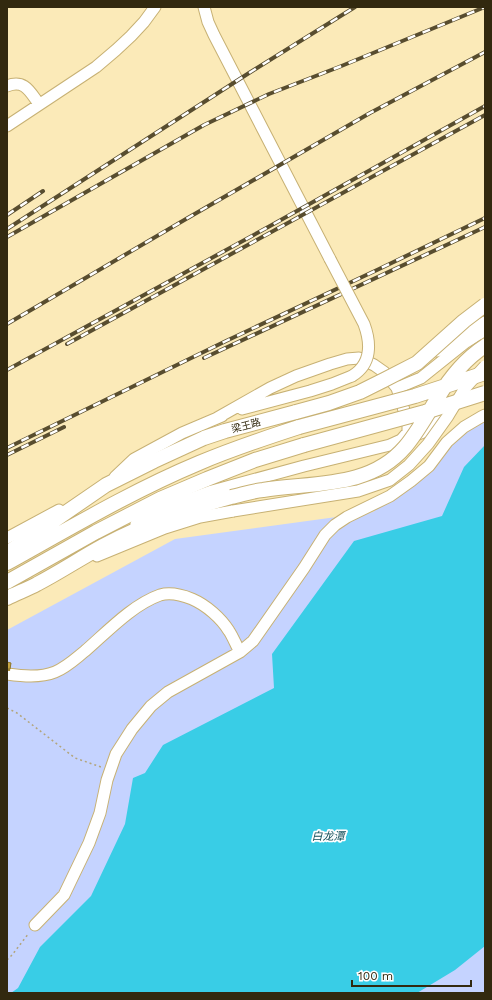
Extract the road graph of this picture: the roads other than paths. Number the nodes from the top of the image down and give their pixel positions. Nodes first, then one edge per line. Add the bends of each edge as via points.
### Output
1 (155, 7) edge
2 (204, 7) edge
3 (7, 86) edge
4 (39, 104) junction
5 (7, 126) edge
6 (485, 305) edge
7 (485, 322) edge
8 (485, 330) edge
9 (485, 346) edge
10 (417, 363) junction
11 (485, 366) edge
12 (485, 373) edge
13 (485, 387) edge
14 (397, 388) junction
15 (485, 393) edge
16 (485, 415) edge
17 (217, 418) junction
18 (401, 440) junction
19 (106, 485) junction
20 (232, 504) junction
21 (7, 538) edge
22 (104, 546) junction
23 (7, 553) edge
24 (7, 563) edge
25 (7, 582) edge
26 (36, 585) junction
27 (7, 598) edge
28 (7, 601) edge
29 (240, 652) junction
30 (7, 674) edge
31 (35, 925) road end

1 - 4 street via 131,36 96,67
2 - 17 street, bridge via 214,35 364,324 369,344 362,367 346,379
3 - 4 street via 23,85
4 - 5 street
6 - 10 main road, 梁王路, bridge
7 - 10 street, bridge
8 - 14 street via 421,378
9 - 20 main road, bridge via 454,374 404,448 373,472 351,479 263,490
10 - 19 main road, 梁王路, bridge via 360,392 329,403 204,438
11 - 20 street, bridge via 465,388 428,444 409,465 390,480 358,491
12 - 24 main road, 梁王路, bridge via 415,396 299,427 198,463
13 - 18 street via 459,397 434,426
14 - 17 street via 384,372 374,365 359,358 347,359 296,376
14 - 18 street via 408,423 408,432
15 - 25 main road, bridge via 255,460 160,499
16 - 29 street via 464,427 447,442 429,466 411,481 390,496 334,525 253,641
17 - 19 street via 182,433 134,459
18 - 22 street via 384,447 212,491 149,517 125,530
19 - 21 street
19 - 23 main road, 梁王路
20 - 22 main road via 201,505
20 - 26 street via 86,560
22 - 26 main road
26 - 27 main road
26 - 28 street
29 - 30 street via 229,630 198,602 184,595 161,595 130,612 67,666 53,673 35,676
29 - 31 street via 168,692 150,706 132,729 116,754 89,843 64,895

